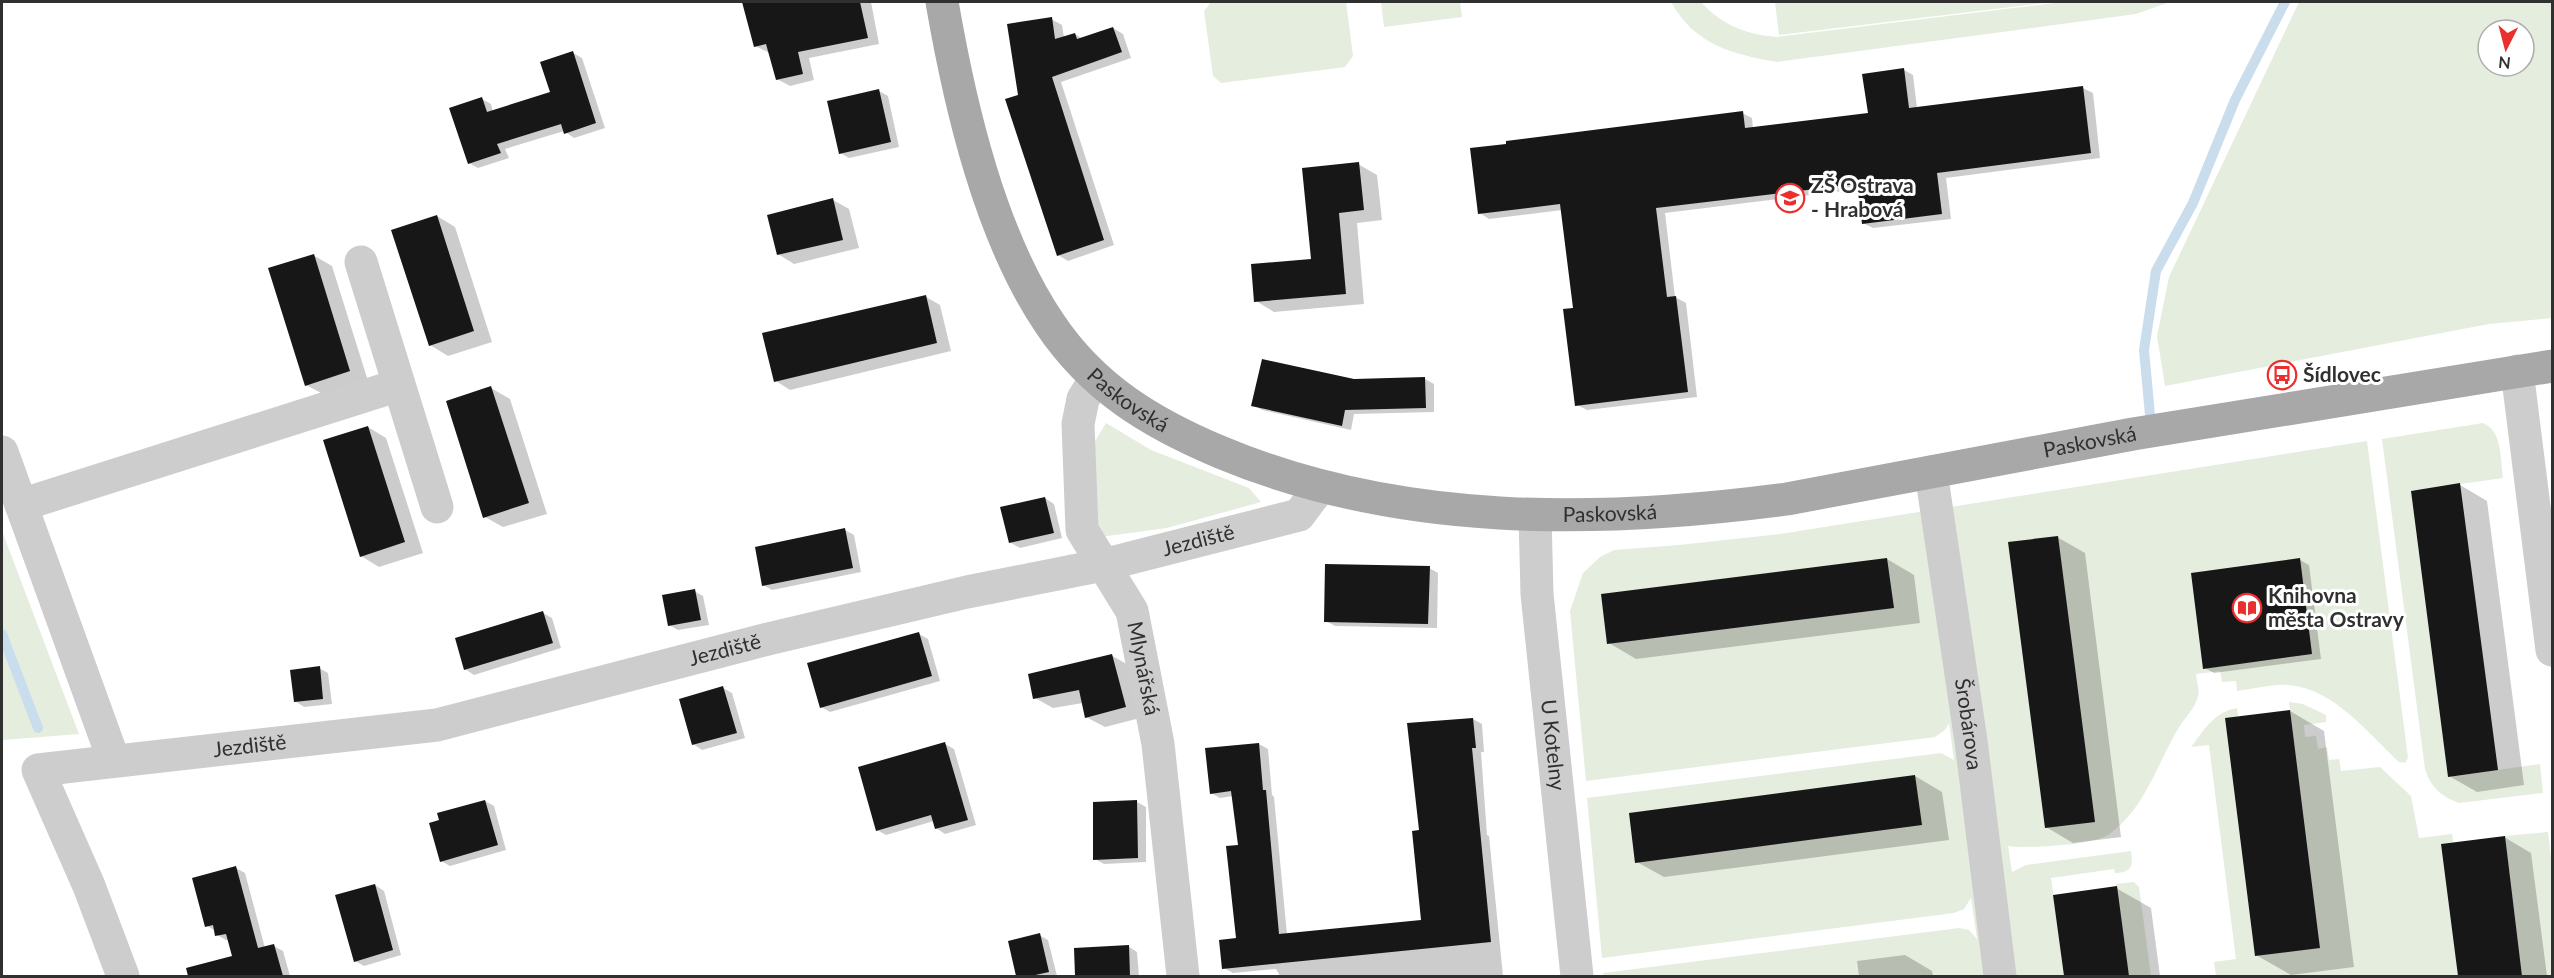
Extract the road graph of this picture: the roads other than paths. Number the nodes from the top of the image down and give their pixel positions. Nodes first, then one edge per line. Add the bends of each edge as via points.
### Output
1 (942, 2) edge
2 (361, 262) dead end
3 (2553, 366) edge
4 (2517, 371) junction
5 (1096, 378) junction
6 (399, 385) junction
7 (2, 452) edge
8 (1931, 472) junction
9 (1320, 487) junction
10 (21, 505) junction
11 (437, 507) dead end
12 (1535, 515) junction
13 (1103, 565) junction
14 (2553, 650) edge
15 (114, 761) junction
16 (123, 976) edge
17 (1183, 976) edge
18 (1577, 976) edge
19 (2000, 976) edge

1 - 5 main road, Paskovská via 968,122 1002,231 1050,324
2 - 6 street
3 - 4 main road, Paskovská
4 - 8 main road, Paskovská via 2133,434
4 - 14 street
5 - 9 main road, Paskovská via 1139,412 1188,439
5 - 13 street, Mlynářská via 1083,399 1078,435 1082,530
6 - 10 street
6 - 11 street
7 - 10 street
8 - 12 main road, Paskovská via 1739,505 1612,515
8 - 19 street, Šrobárova via 1971,741
9 - 12 main road, Paskovská via 1399,503
9 - 13 street, Jezdiště via 1299,515
10 - 15 street
12 - 18 street, U Kotelny via 1537,594
13 - 15 street, Jezdiště via 967,592 779,637 437,725
13 - 17 street, Mlynářská via 1132,611 1158,744
15 - 16 street, Jezdiště via 38,770

